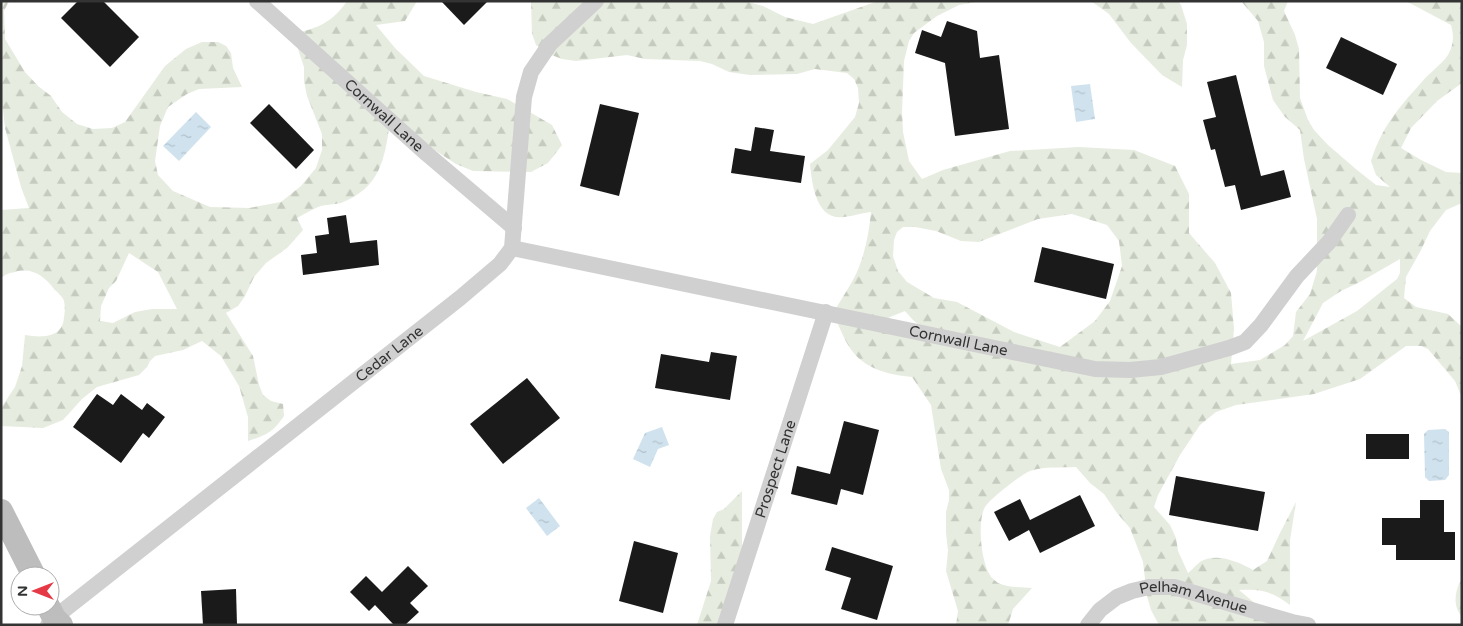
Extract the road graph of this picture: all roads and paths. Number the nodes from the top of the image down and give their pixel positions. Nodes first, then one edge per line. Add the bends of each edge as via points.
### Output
1 (257, 1) edge
2 (596, 1) edge
3 (1348, 215) dead end
4 (514, 228) junction
5 (512, 248) junction
6 (826, 312) junction
7 (1, 510) edge
8 (29, 566) edge
9 (53, 618) edge
10 (725, 625) edge
11 (1088, 625) edge
12 (1308, 625) edge

1 - 4 street, Cornwall Lane
2 - 4 street via 550,44 531,72 524,97
3 - 6 street, Cornwall Lane via 1245,342 1161,367 1095,369
4 - 5 street
5 - 6 street, Cornwall Lane
5 - 9 street, Cedar Lane via 500,264 460,298
6 - 10 street, Prospect Lane
7 - 8 street
11 - 12 street, Pelham Avenue via 1100,610 1117,598 1149,587 1174,587

